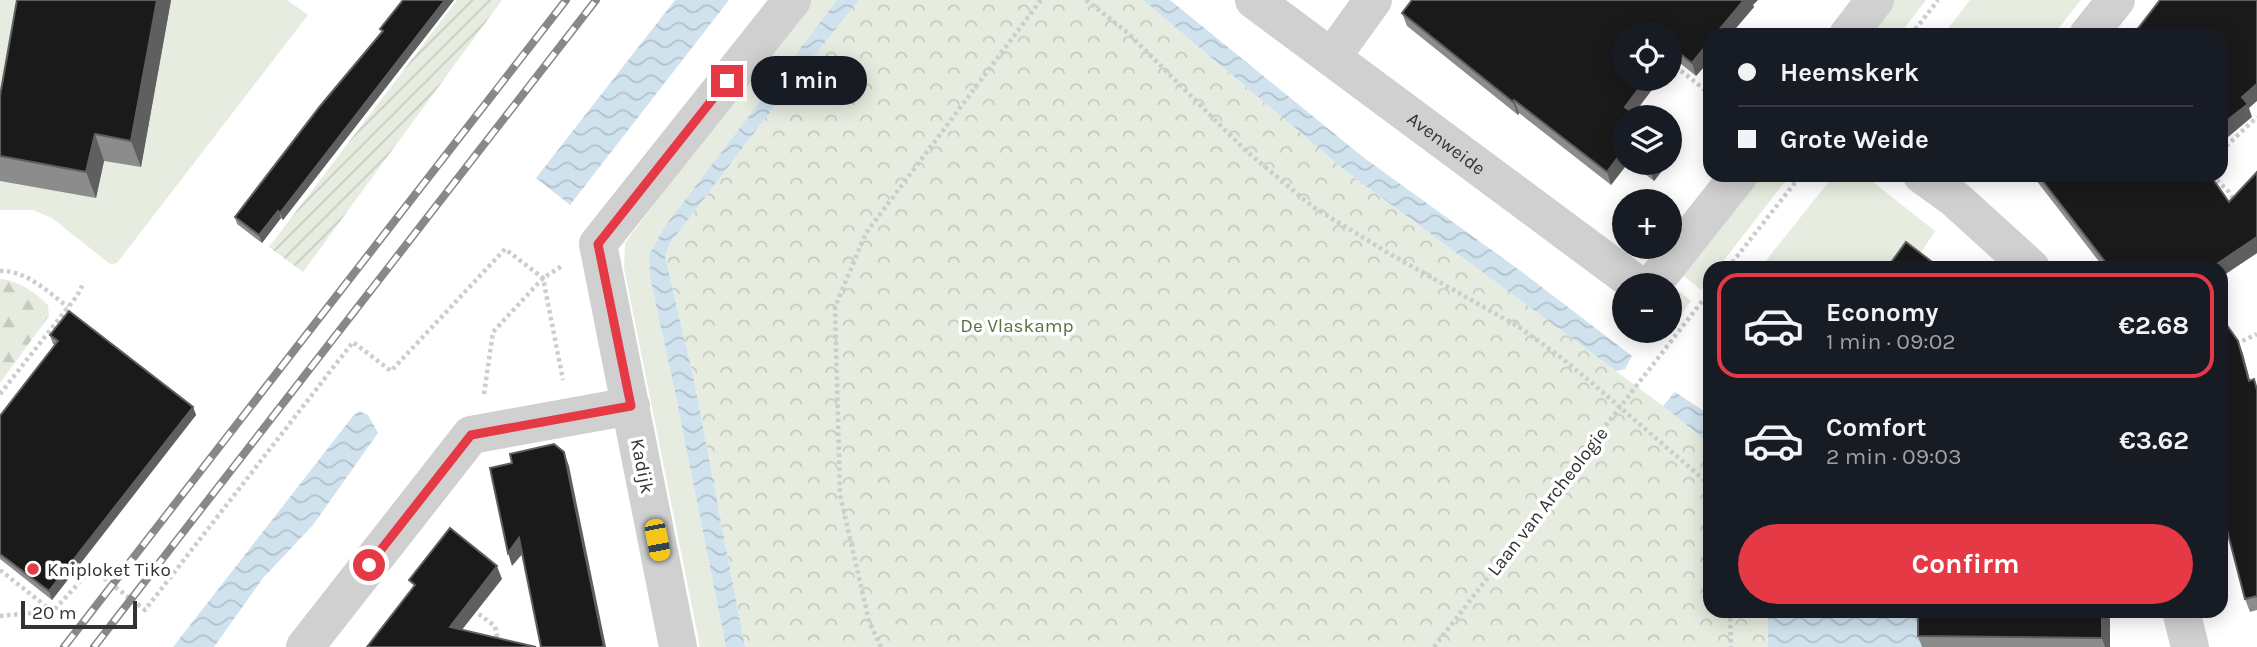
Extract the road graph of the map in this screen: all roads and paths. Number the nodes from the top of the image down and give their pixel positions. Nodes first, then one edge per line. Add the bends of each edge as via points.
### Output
1 (792, 0) edge
2 (1041, 0) edge
3 (1086, 0) edge
4 (1254, 0) edge
5 (1373, 0) edge
6 (1875, 0) edge
7 (1938, 0) edge
8 (2116, 0) edge
9 (1853, 28) edge
10 (1916, 28) edge
11 (2094, 28) edge
12 (1332, 57) junction
13 (1682, 72) edge
14 (1703, 88) edge
15 (2257, 117) edge
16 (2228, 144) edge
17 (1733, 182) edge
18 (1796, 182) edge
19 (1947, 182) edge
20 (2219, 182) edge
21 (1965, 187) edge
22 (2240, 212) edge
23 (1733, 261) edge
24 (2025, 261) edge
25 (0, 271) edge
26 (1622, 273) edge
27 (1661, 273) edge
28 (543, 278) junction
29 (84, 282) dead end
30 (1703, 299) edge
31 (68, 307) junction
32 (2257, 334) edge
33 (2233, 346) edge
34 (0, 394) edge
35 (631, 406) junction
36 (1620, 407) junction
37 (570, 417) junction
38 (471, 435) junction
39 (1703, 479) edge
40 (0, 570) edge
41 (473, 610) edge
42 (53, 611) junction
43 (0, 616) edge
44 (1730, 618) edge
45 (2183, 618) edge
46 (305, 647) edge
47 (499, 647) edge
48 (678, 647) edge
49 (881, 647) edge
50 (1434, 647) edge
51 (1731, 647) edge
52 (2190, 647) edge

1 - 35 street, Kadijk via 598,244
2 - 49 path via 866,233 835,307 840,495 869,621
3 - 36 path via 1128,33 1244,149 1314,207 1519,327
4 - 12 street, Avenweide
5 - 12 street
6 - 9 street
7 - 10 path
8 - 11 street
12 - 26 street, Avenweide
13 - 14 path
15 - 16 path
17 - 27 street
18 - 23 path
19 - 21 street
20 - 22 path
21 - 24 street
25 - 31 path via 24,276
28 - 37 path
28 - 38 path via 493,332 486,389
28 - 42 path via 505,248 391,371 353,342 145,610 92,569
29 - 31 path
30 - 36 path, Laan van Archeologie
31 - 34 path
32 - 33 path
35 - 37 street
35 - 48 street, Kadijk
36 - 39 path
36 - 50 path, Laan van Archeologie
37 - 38 street
38 - 46 street
40 - 42 path
41 - 47 path via 495,626
42 - 43 path
44 - 51 path
45 - 52 street

